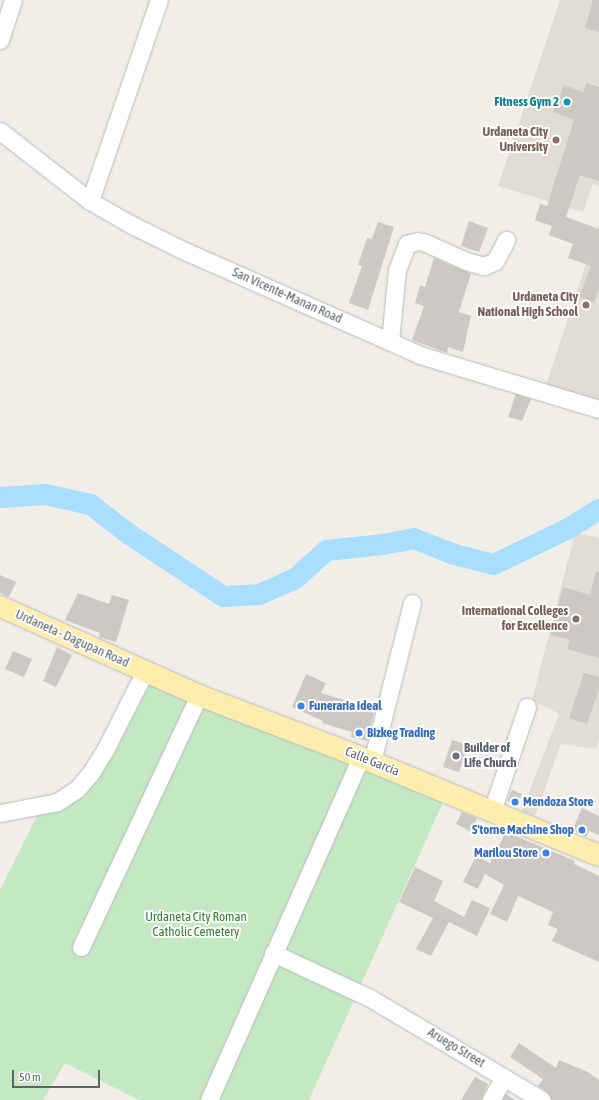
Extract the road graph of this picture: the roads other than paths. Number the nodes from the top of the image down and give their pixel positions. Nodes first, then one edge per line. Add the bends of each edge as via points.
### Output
1 (13, 0) edge
2 (158, 0) edge
3 (0, 40) edge
4 (0, 131) edge
5 (90, 201) junction
6 (506, 240) dead end
7 (390, 341) junction
8 (599, 409) edge
9 (412, 603) dead end
10 (0, 606) edge
11 (145, 671) junction
12 (199, 695) junction
13 (527, 707) dead end
14 (367, 759) junction
15 (492, 811) junction
16 (0, 813) edge
17 (599, 855) edge
18 (80, 947) dead end
19 (273, 953) junction
20 (504, 1077) junction
21 (209, 1100) edge
22 (491, 1100) edge
23 (542, 1100) edge

1 - 3 street
2 - 5 street
4 - 5 street, San Vicente-Manan Road
5 - 7 street, San Vicente-Manan Road via 187,252
6 - 7 street via 495,261 484,266 460,259 426,243 418,241 407,244 397,270
7 - 8 street, San Vicente-Manan Road via 456,367
9 - 14 street
10 - 11 main road, Urdaneta - Dagupan Road
11 - 12 main road, Calle Garcia
11 - 16 street via 106,748 77,789 57,802
12 - 14 main road, Calle Garcia
12 - 18 street
13 - 15 street
14 - 15 main road, Calle Garcia
14 - 19 street
15 - 17 main road, Calle Garcia
19 - 20 street, Aruego Street via 370,998
19 - 21 street
20 - 22 street
20 - 23 street, Aruego Street

